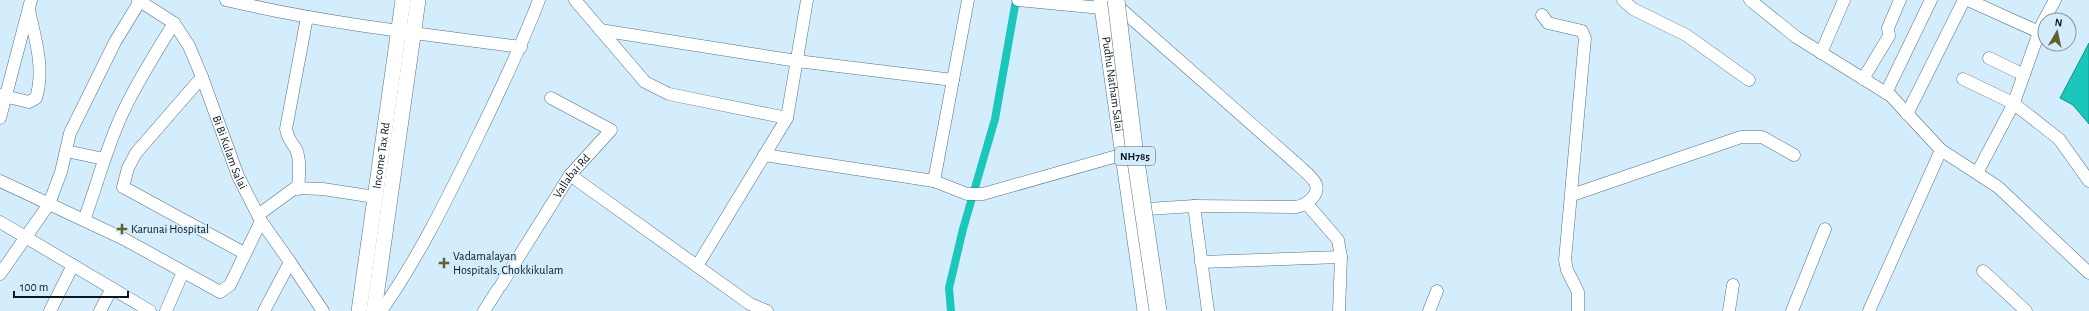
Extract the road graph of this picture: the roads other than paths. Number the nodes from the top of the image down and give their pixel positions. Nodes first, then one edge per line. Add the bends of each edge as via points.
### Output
1 (226, 0) edge
2 (403, 0) edge
3 (418, 0) edge
4 (539, 0) edge
5 (575, 0) edge
6 (807, 0) edge
7 (968, 0) edge
8 (1623, 0) edge
9 (1751, 0) edge
10 (1844, 0) edge
11 (1900, 0) edge
12 (1931, 0) edge
13 (1964, 0) edge
14 (1968, 0) edge
15 (2055, 0) edge
16 (139, 1) edge
17 (1021, 1) edge
18 (1112, 3) edge
19 (30, 5) edge
20 (2049, 12) edge
21 (1542, 15) dead end
22 (308, 16) junction
23 (174, 23) junction
24 (600, 30) junction
25 (2037, 31) edge
26 (406, 32) junction
27 (2037, 38) edge
28 (521, 47) junction
29 (1821, 53) junction
30 (1990, 58) dead end
31 (797, 61) junction
32 (2024, 75) junction
33 (202, 77) junction
34 (1863, 79) junction
35 (1963, 79) dead end
36 (953, 80) junction
37 (1749, 80) dead end
38 (1886, 93) junction
39 (2, 96) edge
40 (550, 98) dead end
41 (2014, 103) junction
42 (1907, 114) junction
43 (0, 118) edge
44 (787, 118) junction
45 (1941, 150) junction
46 (66, 151) junction
47 (1140, 151) junction
48 (1122, 154) junction
49 (764, 155) junction
50 (1794, 155) dead end
51 (104, 159) junction
52 (1977, 173) junction
53 (570, 175) junction
54 (0, 181) edge
55 (934, 181) junction
56 (2089, 181) edge
57 (298, 189) junction
58 (1572, 195) junction
59 (375, 197) junction
60 (49, 204) junction
61 (1308, 204) junction
62 (1194, 206) junction
63 (1148, 209) junction
64 (259, 218) junction
65 (84, 220) junction
66 (0, 222) edge
67 (1826, 229) dead end
68 (26, 238) junction
69 (244, 253) junction
70 (1341, 257) junction
71 (290, 262) junction
72 (1201, 262) junction
73 (73, 265) junction
74 (697, 266) junction
75 (1982, 271) dead end
76 (183, 272) junction
77 (2089, 273) edge
78 (0, 274) edge
79 (1733, 285) dead end
80 (112, 288) junction
81 (1437, 291) dead end
82 (748, 307) edge
83 (319, 309) edge
84 (50, 311) edge
85 (100, 311) edge
86 (150, 311) edge
87 (166, 311) edge
88 (264, 311) edge
89 (359, 311) edge
90 (374, 311) edge
91 (381, 311) edge
92 (484, 311) edge
93 (767, 311) edge
94 (1145, 311) edge
95 (1149, 311) edge
96 (1158, 311) edge
97 (1162, 311) edge
98 (1208, 311) edge
99 (1339, 311) edge
100 (1429, 311) edge
101 (1578, 311) edge
102 (1729, 311) edge
103 (1792, 311) edge
104 (1869, 311) edge
105 (2026, 311) edge

1 - 22 street via 270,11
2 - 26 main road, Income Tax Rd
3 - 26 main road, Income Tax Rd
4 - 28 street
5 - 24 street
6 - 31 street
7 - 36 street
8 - 37 street via 1633,9 1686,35
9 - 29 street via 1796,37
10 - 29 street
11 - 34 street via 1888,28 1889,36
12 - 38 street
13 - 42 street
14 - 25 street
15 - 20 street
16 - 23 street, Bi Bi Kulam Salai
16 - 46 street via 115,42 70,133
17 - 18 street
18 - 47 main road, Pudhu Natham Salai
18 - 48 main road, Pudhu Natham Salai
18 - 61 street via 1315,181 1316,191
18 - 95 highway, NH785
18 - 96 highway, NH785, bridge
19 - 39 street
19 - 39 street via 39,58 38,92 33,101 29,102
21 - 58 street via 1548,23 1578,30 1585,38
22 - 26 street
22 - 57 street via 286,129 288,139 296,150 300,173
23 - 33 street, Bi Bi Kulam Salai via 189,46
23 - 51 street via 124,109
24 - 31 street
24 - 44 street via 645,82 658,90
26 - 28 street
26 - 59 main road, Income Tax Rd
26 - 90 main road, Income Tax Rd
27 - 32 street
28 - 91 street via 458,177 403,280
29 - 34 street
30 - 32 street
31 - 36 street
31 - 44 street
32 - 41 street
33 - 64 street, Bi Bi Kulam Salai via 238,176
33 - 69 street via 136,153 128,168 123,187
34 - 38 street
35 - 41 street
36 - 55 street
38 - 42 street
39 - 43 street
40 - 53 street, Vallabai Rd via 611,130
41 - 52 street
41 - 56 street via 2059,140
42 - 45 street
44 - 49 street
45 - 52 street
45 - 104 street
46 - 51 street
46 - 60 street
47 - 48 street
47 - 63 main road, Pudhu Natham Salai
48 - 55 street via 983,194 968,194
48 - 94 main road, Pudhu Natham Salai
49 - 55 street
49 - 74 street
50 - 58 street via 1762,138 1741,137
51 - 65 street
52 - 77 street via 1998,187
53 - 74 street
53 - 92 street, Vallabai Rd
54 - 60 street
57 - 59 street via 323,189
57 - 64 street via 295,188
58 - 101 street via 1565,260 1578,292
59 - 89 main road, Income Tax Rd
60 - 65 street
60 - 68 street
61 - 62 street via 1296,207
61 - 70 street via 1338,240
62 - 63 street
62 - 72 street
63 - 97 main road, Pudhu Natham Salai
64 - 69 street
64 - 71 street, Bi Bi Kulam Salai
65 - 76 street
66 - 68 street
67 - 103 street
68 - 73 street
68 - 78 street
69 - 76 street via 230,285 220,292
70 - 72 street
70 - 99 street
71 - 83 street, Bi Bi Kulam Salai
71 - 88 street
72 - 98 street
73 - 80 street
73 - 84 street
74 - 82 street
75 - 105 street
76 - 87 street
79 - 102 street
80 - 85 street
80 - 86 street
81 - 100 street
82 - 93 street

